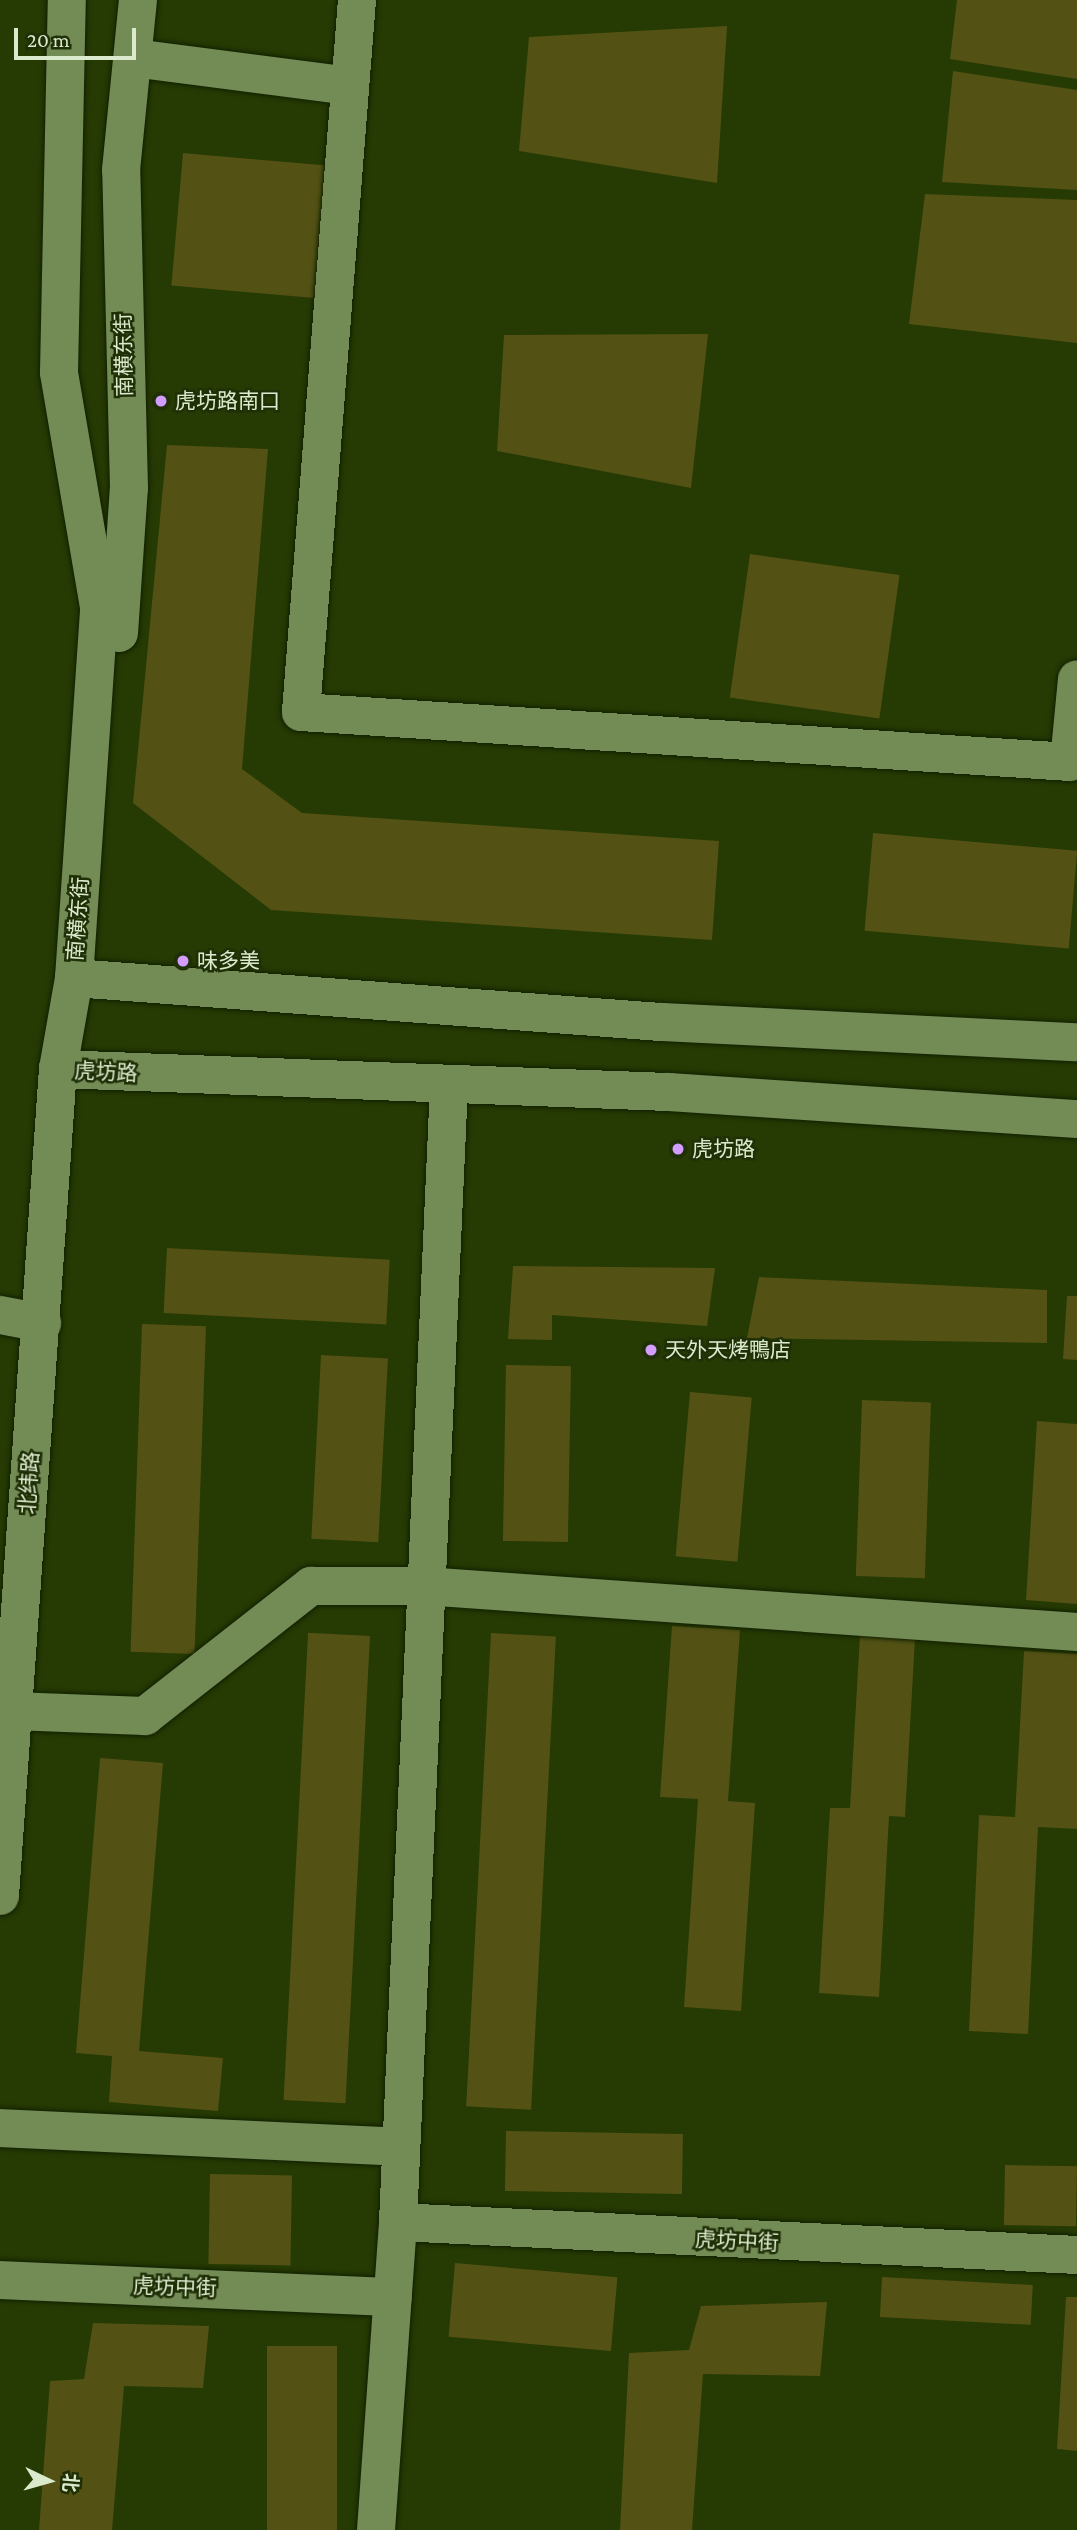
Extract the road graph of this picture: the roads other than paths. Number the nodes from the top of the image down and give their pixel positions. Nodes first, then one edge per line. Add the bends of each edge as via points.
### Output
1 (67, 0) edge
2 (138, 0) edge
3 (357, 0) edge
4 (134, 58) junction
5 (349, 86) junction
6 (1077, 679) edge
7 (74, 978) junction
8 (1077, 1042) edge
9 (58, 1069) junction
10 (449, 1087) junction
11 (1077, 1119) edge
12 (0, 1315) edge
13 (42, 1323) junction
14 (424, 1587) junction
15 (1077, 1632) edge
16 (12, 1711) junction
17 (3, 1811) edge
18 (0, 1896) edge
19 (0, 2128) edge
20 (401, 2147) junction
21 (398, 2222) junction
22 (1077, 2255) edge
23 (0, 2280) edge
24 (393, 2297) junction
25 (376, 2530) edge

1 - 7 street, 南横东街 via 59,372 99,607
2 - 4 street, 南横东街
3 - 5 street
4 - 5 street
4 - 7 street, 南横东街 via 121,170 128,502 97,956
5 - 6 street via 301,712 1069,762
7 - 8 street via 661,1022
7 - 9 street, 北纬路
9 - 10 street, 虎坊路
9 - 13 street, 北纬路
10 - 11 street, 虎坊路 via 669,1092
10 - 14 street
12 - 13 street
13 - 16 street, 北纬路
14 - 15 street
14 - 16 street via 312,1586 145,1716
14 - 20 street
16 - 17 street, 北纬路
17 - 18 street, 北纬路
19 - 20 street
20 - 21 street
21 - 22 street, 虎坊中街
21 - 24 street
23 - 24 street, 虎坊中街
24 - 25 street

